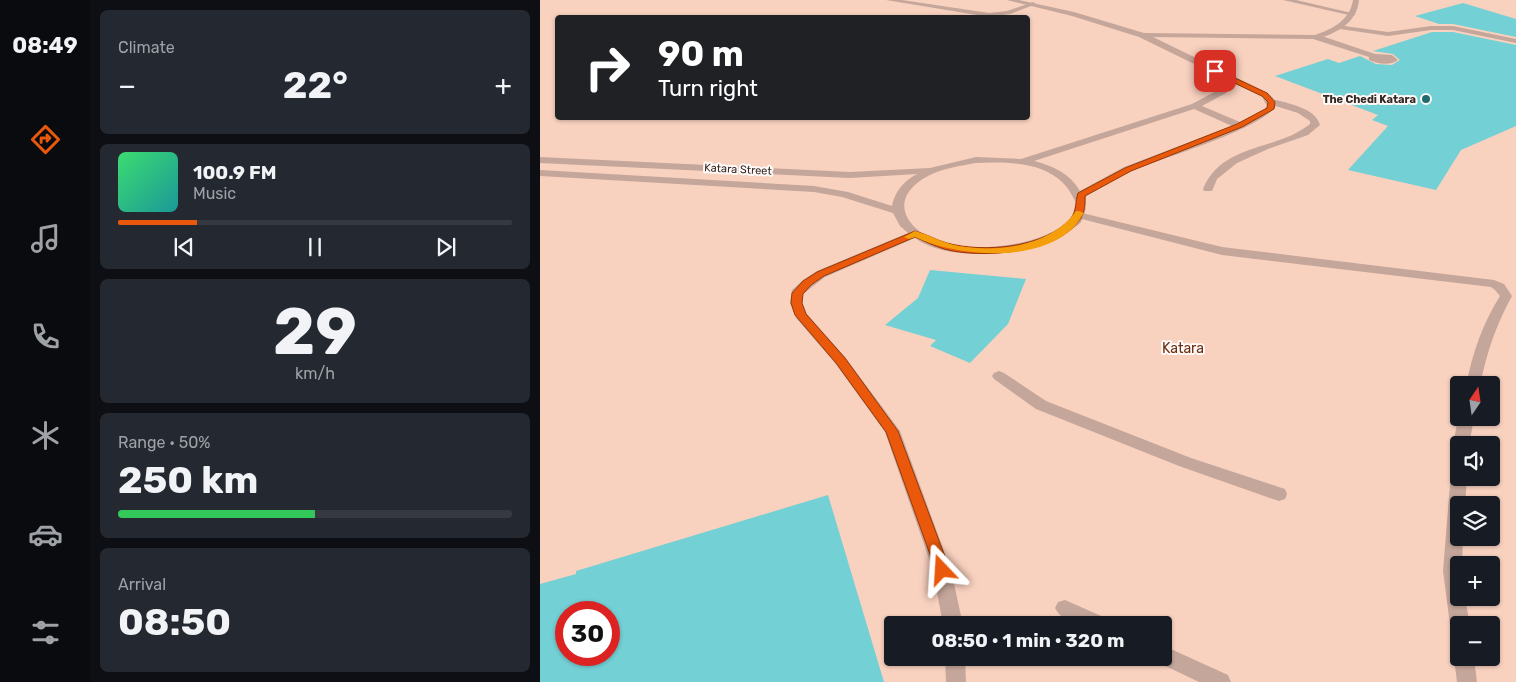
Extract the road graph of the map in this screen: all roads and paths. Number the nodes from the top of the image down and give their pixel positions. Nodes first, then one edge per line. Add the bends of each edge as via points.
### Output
1 (889, 0) edge
2 (1010, 0) edge
3 (1286, 0) edge
4 (1358, 1) edge
5 (1033, 4) junction
6 (1353, 14) junction
7 (1340, 27) junction
8 (1142, 35) junction
9 (1316, 37) junction
10 (1516, 41) edge
11 (1374, 56) dead end
12 (1231, 79) junction
13 (1272, 102) junction
14 (1195, 106) junction
15 (1240, 126) junction
16 (540, 160) edge
17 (1020, 162) junction
18 (935, 169) junction
19 (540, 173) edge
20 (1208, 189) dead end
21 (1080, 208) junction
22 (898, 211) junction
23 (915, 234) junction
24 (999, 376) dead end
25 (1475, 376) edge
26 (1458, 486) edge
27 (1279, 494) dead end
28 (1064, 608) dead end
29 (950, 616) edge
30 (1081, 616) edge
31 (1459, 616) edge
32 (1172, 659) edge
33 (955, 666) edge
34 (1465, 666) edge
35 (956, 682) edge
36 (1222, 682) edge
37 (1467, 682) edge

1 - 5 street via 989,14 1008,13
2 - 5 street
3 - 6 street
4 - 6 street
5 - 8 street
6 - 7 street
7 - 9 street
7 - 10 street via 1388,34 1453,28
8 - 9 street
8 - 12 street
9 - 11 street
12 - 13 street via 1265,95
12 - 14 street via 1224,91
13 - 15 street via 1267,112
13 - 20 street via 1301,111 1314,120 1315,125 1305,133 1224,165 1212,178
14 - 15 street
14 - 17 street
15 - 21 street via 1128,169 1081,195
16 - 18 street, Katara Street via 850,175
17 - 18 street via 976,160
17 - 21 street via 1046,168 1066,179 1078,192
18 - 22 street via 906,187 898,199
19 - 22 street, Katara Street via 814,189 844,194
21 - 23 street via 1070,226 1051,238 1028,246 973,251 934,243
21 - 25 street via 1222,251 1494,284 1506,296 1492,320
22 - 23 street via 900,219
23 - 29 street via 821,274 798,293 796,303 801,315 840,360 892,431 942,570
24 - 27 street via 1041,405 1185,462
26 - 31 street via 1452,571
28 - 30 street
32 - 36 street
33 - 35 street
34 - 37 street

